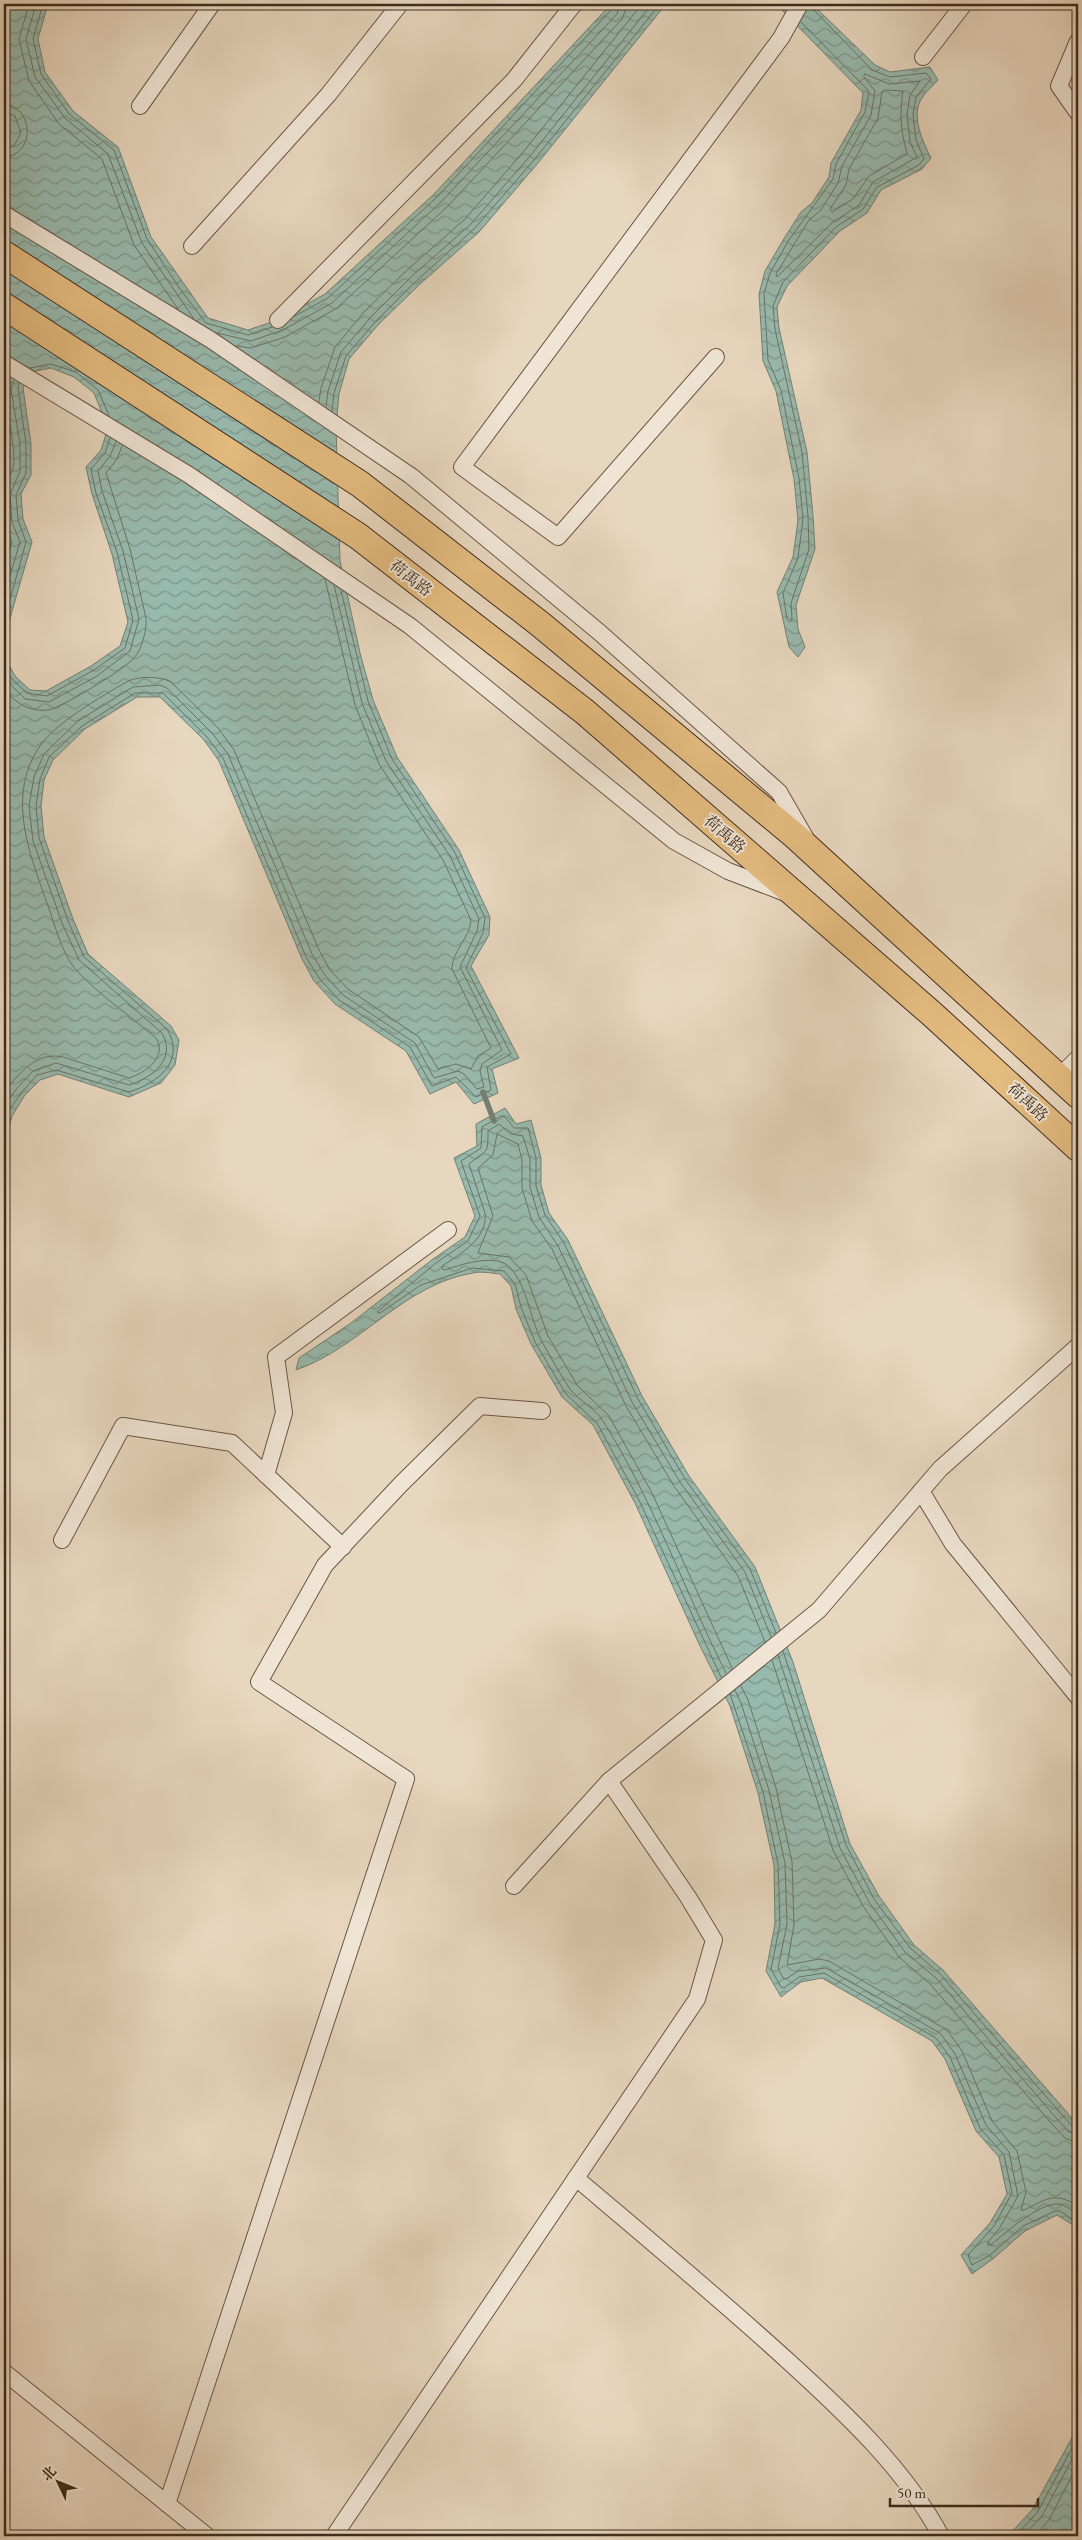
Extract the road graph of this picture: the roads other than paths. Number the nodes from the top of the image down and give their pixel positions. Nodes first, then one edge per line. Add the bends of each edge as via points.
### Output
1 (212, 4) edge
2 (400, 4) edge
3 (574, 4) edge
4 (800, 4) edge
5 (964, 4) edge
6 (1078, 41) edge
7 (923, 57) dead end
8 (140, 106) dead end
9 (1078, 113) edge
10 (4, 214) edge
11 (192, 246) dead end
12 (4, 254) edge
13 (4, 306) edge
14 (278, 320) dead end
15 (716, 357) dead end
16 (4, 363) edge
17 (815, 854) junction
18 (801, 899) junction
19 (1078, 1058) edge
20 (1059, 1077) junction
21 (1078, 1095) edge
22 (1078, 1148) edge
23 (448, 1230) dead end
24 (1078, 1346) edge
25 (542, 1411) dead end
26 (266, 1475) junction
27 (921, 1491) junction
28 (62, 1540) dead end
29 (343, 1547) junction
30 (1078, 1697) edge
31 (609, 1781) junction
32 (514, 1886) dead end
33 (576, 2178) junction
34 (4, 2372) edge
35 (167, 2504) junction
36 (206, 2536) edge
37 (334, 2536) edge
38 (941, 2536) edge

1 - 8 street
2 - 11 street via 328,95
3 - 14 street via 514,80
4 - 15 street via 781,38 462,467 558,537
5 - 7 street
6 - 9 street via 1058,86
10 - 17 street via 210,340 411,476 599,632 779,792
12 - 17 main road via 360,484 540,624
13 - 18 main road, 荷禹路 via 358,536 585,712
16 - 18 street via 188,475 410,626 674,841 728,871
17 - 20 main road
18 - 22 main road, 荷禹路
19 - 20 street
20 - 21 main road
23 - 26 street via 276,1357 284,1413
24 - 27 street via 940,1469
25 - 29 street via 480,1406
26 - 28 street via 232,1443 122,1426
26 - 29 street
27 - 30 street via 953,1544
27 - 31 street via 819,1610
29 - 35 street via 326,1565 260,1682 406,1779
31 - 32 street
31 - 33 street via 714,1940 697,1999
33 - 37 street
33 - 38 street via 741,2318 845,2413 925,2506
34 - 35 street
35 - 36 street

